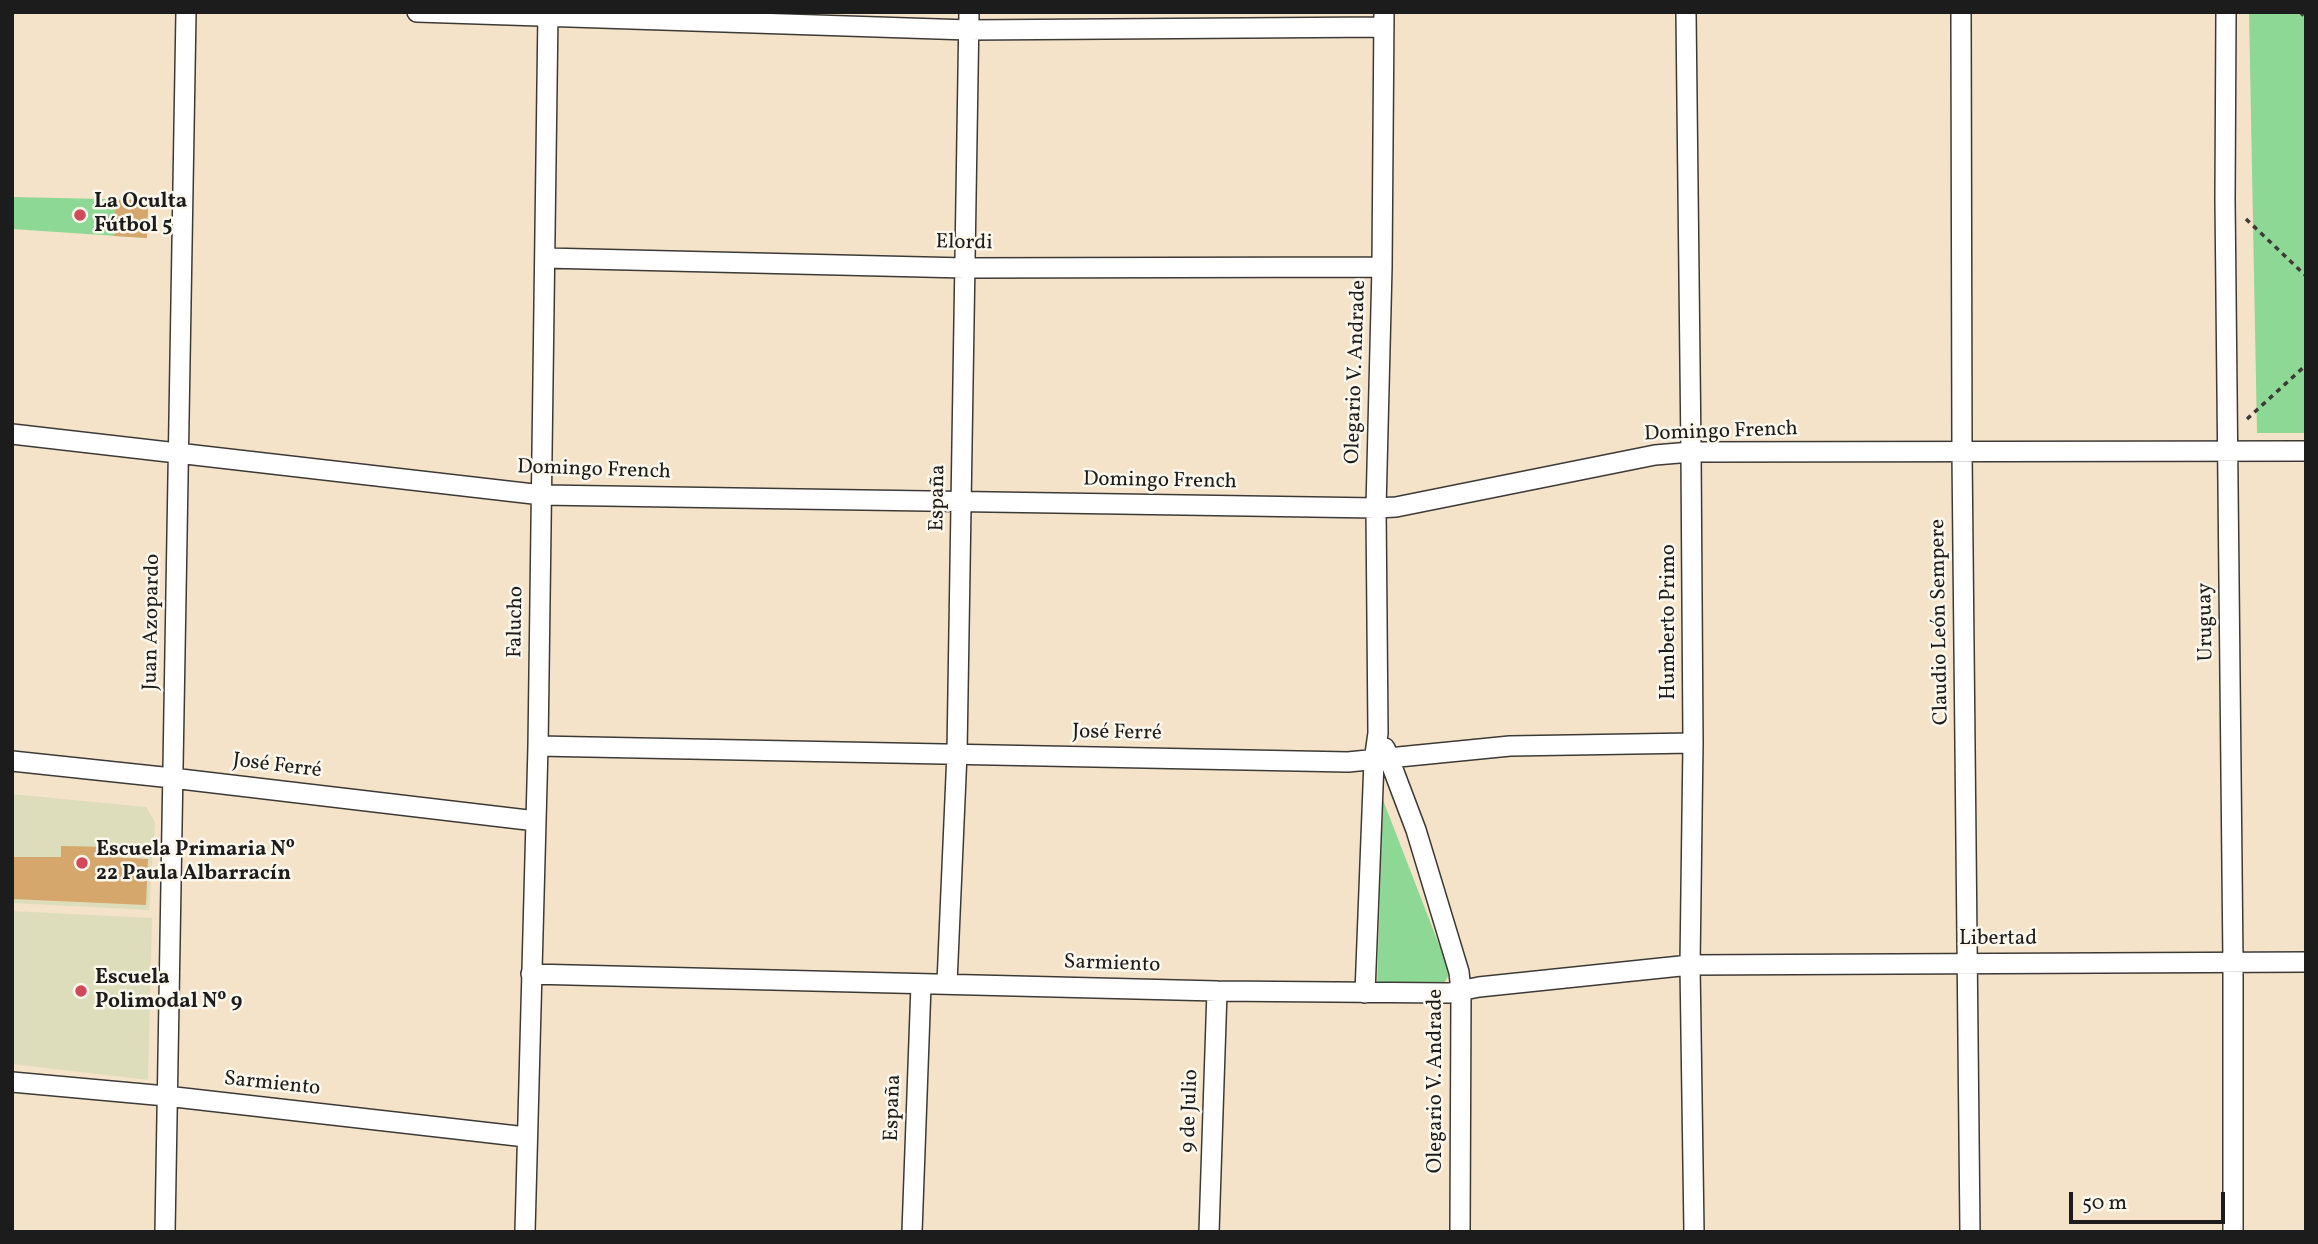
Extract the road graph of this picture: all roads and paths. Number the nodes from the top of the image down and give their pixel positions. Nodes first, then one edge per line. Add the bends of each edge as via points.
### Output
1 (186, 12) edge
2 (417, 12) edge
3 (1686, 12) edge
4 (1961, 12) edge
5 (2226, 12) edge
6 (2300, 12) edge
7 (548, 14) edge
8 (2306, 18) edge
9 (1383, 20) edge
10 (969, 21) edge
11 (2225, 199) junction
12 (545, 258) junction
13 (1382, 267) junction
14 (965, 268) junction
15 (2306, 276) edge
16 (2306, 365) edge
17 (12, 434) edge
18 (2227, 444) junction
19 (2306, 451) edge
20 (179, 452) junction
21 (1692, 452) junction
22 (1962, 453) junction
23 (542, 495) junction
24 (961, 502) junction
25 (1376, 508) junction
26 (1693, 743) junction
27 (538, 746) junction
28 (957, 753) junction
29 (1382, 760) junction
30 (12, 761) edge
31 (173, 778) junction
32 (536, 821) junction
33 (2306, 962) edge
34 (1968, 963) junction
35 (2233, 964) junction
36 (1690, 965) junction
37 (531, 974) junction
38 (947, 984) junction
39 (921, 985) junction
40 (1217, 991) junction
41 (1461, 991) junction
42 (1365, 993) junction
43 (12, 1082) edge
44 (166, 1096) junction
45 (527, 1137) junction
46 (165, 1232) edge
47 (526, 1232) edge
48 (912, 1232) edge
49 (1209, 1232) edge
50 (1460, 1232) edge
51 (1694, 1232) edge
52 (1970, 1232) edge
53 (2233, 1232) edge

1 - 20 street, Juan Azopardo
2 - 7 street
3 - 21 street, Humberto Primo
4 - 22 street, Claudio León Sempere
5 - 11 street, Uruguay
6 - 8 path
7 - 10 street
7 - 12 street, Falucho
9 - 10 street
9 - 13 street, Olegario V. Andrade
10 - 14 street, España
11 - 15 path
11 - 18 street, Uruguay
12 - 14 street, Elordi
12 - 23 street, Falucho
13 - 14 street, Elordi
13 - 25 street, Olegario V. Andrade
14 - 24 street, España
16 - 18 path
17 - 20 street, Domingo French
18 - 19 street, Domingo French
18 - 22 street, Domingo French
18 - 35 street, Uruguay
20 - 23 street, Domingo French
20 - 31 street, Juan Azopardo
21 - 22 street, Domingo French
21 - 25 street, Domingo French via 1655,455
21 - 26 street, Humberto Primo
22 - 34 street, Claudio León Sempere
23 - 24 street, Domingo French
23 - 27 street, Falucho
24 - 25 street, Domingo French
24 - 28 street, España
25 - 29 street, Olegario V. Andrade
26 - 29 street, José Ferré via 1510,746
26 - 36 street, Humberto Primo
27 - 28 street, José Ferré
27 - 32 street, Falucho
28 - 29 street, José Ferré
28 - 38 street, España
29 - 41 street, Olegario V. Andrade via 1424,856
29 - 42 street, Olegario V. Andrade
30 - 31 street, José Ferré
31 - 32 street, José Ferré
31 - 44 street, Juan Azopardo
32 - 37 street, Falucho
33 - 35 street, Libertad
34 - 35 street, Libertad
34 - 36 street, Libertad
34 - 52 street, Claudio León Sempere
35 - 53 street, Uruguay
36 - 41 street, Sarmiento
36 - 51 street, Humberto Primo
37 - 39 street, Sarmiento
37 - 45 street, Falucho
38 - 39 street, Sarmiento
38 - 40 street, Sarmiento
39 - 48 street, España
40 - 42 street, Sarmiento
40 - 49 street, 9 de Julio
41 - 42 street, Sarmiento
41 - 50 street, Olegario V. Andrade
43 - 44 street, Sarmiento
44 - 45 street, Sarmiento
44 - 46 street, Juan Azopardo
45 - 47 street, Falucho

